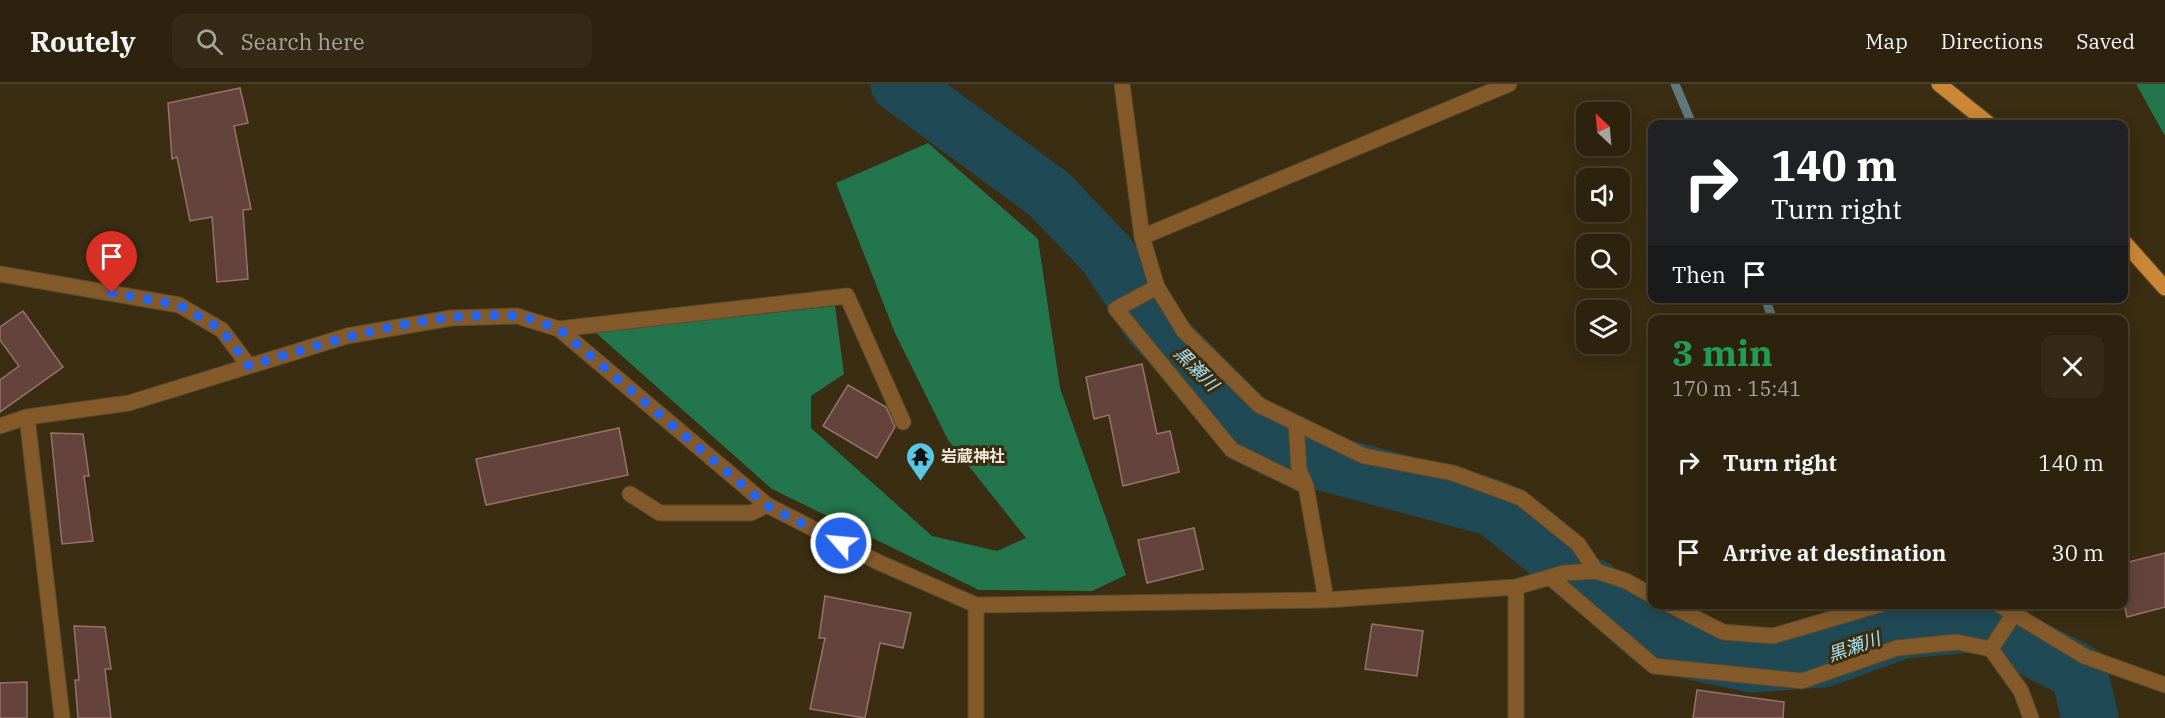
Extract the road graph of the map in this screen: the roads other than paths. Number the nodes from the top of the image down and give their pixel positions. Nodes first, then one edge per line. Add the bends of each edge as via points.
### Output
1 (1122, 84) edge
2 (1509, 84) edge
3 (1939, 84) edge
4 (1984, 120) edge
5 (1142, 237) junction
6 (2128, 246) edge
7 (0, 273) edge
8 (1157, 287) junction
9 (2165, 288) edge
10 (559, 329) junction
11 (249, 366) junction
12 (27, 417) junction
13 (903, 422) dead end
14 (1296, 424) junction
15 (0, 426) edge
16 (1306, 486) junction
17 (630, 494) dead end
18 (766, 505) junction
19 (1596, 571) junction
20 (1551, 578) junction
21 (1516, 587) junction
22 (1648, 593) edge
23 (1326, 600) junction
24 (976, 605) junction
25 (1678, 609) edge
26 (1865, 609) edge
27 (2004, 609) edge
28 (2012, 616) junction
29 (1993, 645) junction
30 (2165, 685) edge
31 (62, 717) edge
32 (976, 718) edge
33 (1516, 718) edge
34 (2031, 718) edge

1 - 5 street
2 - 5 street
3 - 4 main road
5 - 8 street
6 - 9 main road
7 - 11 street via 179,305 222,330
8 - 14 street via 1184,331 1259,405
8 - 16 street via 1116,309 1232,450
10 - 11 street via 517,316 451,318 347,336
10 - 13 street via 847,296
10 - 18 street
11 - 12 street via 129,403
12 - 15 street
12 - 31 street
14 - 16 street via 1299,470
14 - 19 street via 1364,456 1453,473 1521,498 1578,544
16 - 23 street
17 - 18 street via 660,513 751,513
18 - 24 street via 878,562
19 - 20 street
19 - 22 street
20 - 21 street
20 - 29 street via 1654,666 1802,681 1897,648 1956,642
21 - 23 street
21 - 33 street
23 - 24 street
24 - 32 street
25 - 26 street via 1723,632 1773,636
27 - 28 street
28 - 29 street
28 - 30 street via 2084,656
29 - 34 street via 2021,691

